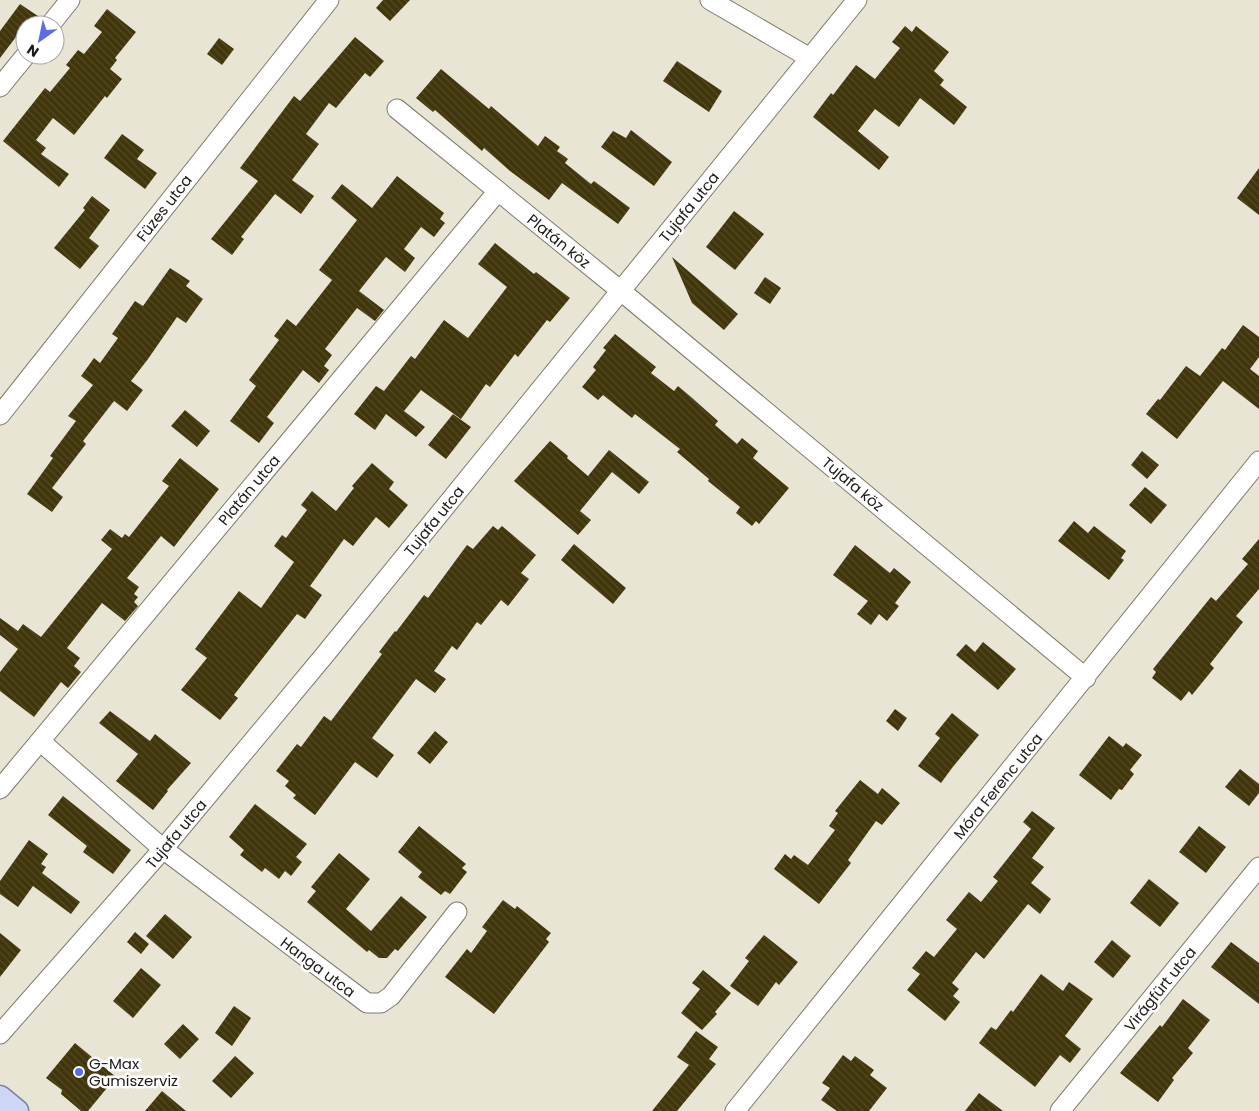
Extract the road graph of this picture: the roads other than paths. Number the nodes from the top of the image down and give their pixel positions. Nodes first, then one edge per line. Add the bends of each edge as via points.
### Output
1 (70, 0) edge
2 (329, 0) edge
3 (710, 0) edge
4 (857, 0) edge
5 (58, 15) edge
6 (810, 58) junction
7 (18, 65) edge
8 (0, 87) edge
9 (397, 109) dead end
10 (498, 190) junction
11 (621, 291) junction
12 (0, 415) edge
13 (1259, 461) edge
14 (1086, 678) junction
15 (40, 741) junction
16 (0, 789) edge
17 (164, 849) junction
18 (1259, 867) edge
19 (456, 912) dead end
20 (0, 1034) edge
21 (0, 1097) edge
22 (17, 1111) edge
23 (735, 1111) edge
24 (1060, 1111) edge

1 - 5 street
2 - 12 street, Füzes utca
3 - 6 street
4 - 6 street, Tujafa utca
6 - 11 street, Tujafa utca
7 - 8 street
9 - 10 street, Platán köz
10 - 11 street, Platán köz
10 - 15 street, Platán utca
11 - 14 street, Tujafa köz
11 - 17 street, Tujafa utca
13 - 14 street, Móra Ferenc utca
14 - 23 street, Móra Ferenc utca
15 - 16 street, Platán utca
15 - 17 street, Hanga utca
17 - 19 street, Hanga utca via 367,1003 381,1003 391,996
17 - 20 street, Tujafa utca
18 - 24 street, Virágfürt utca
21 - 22 main road

